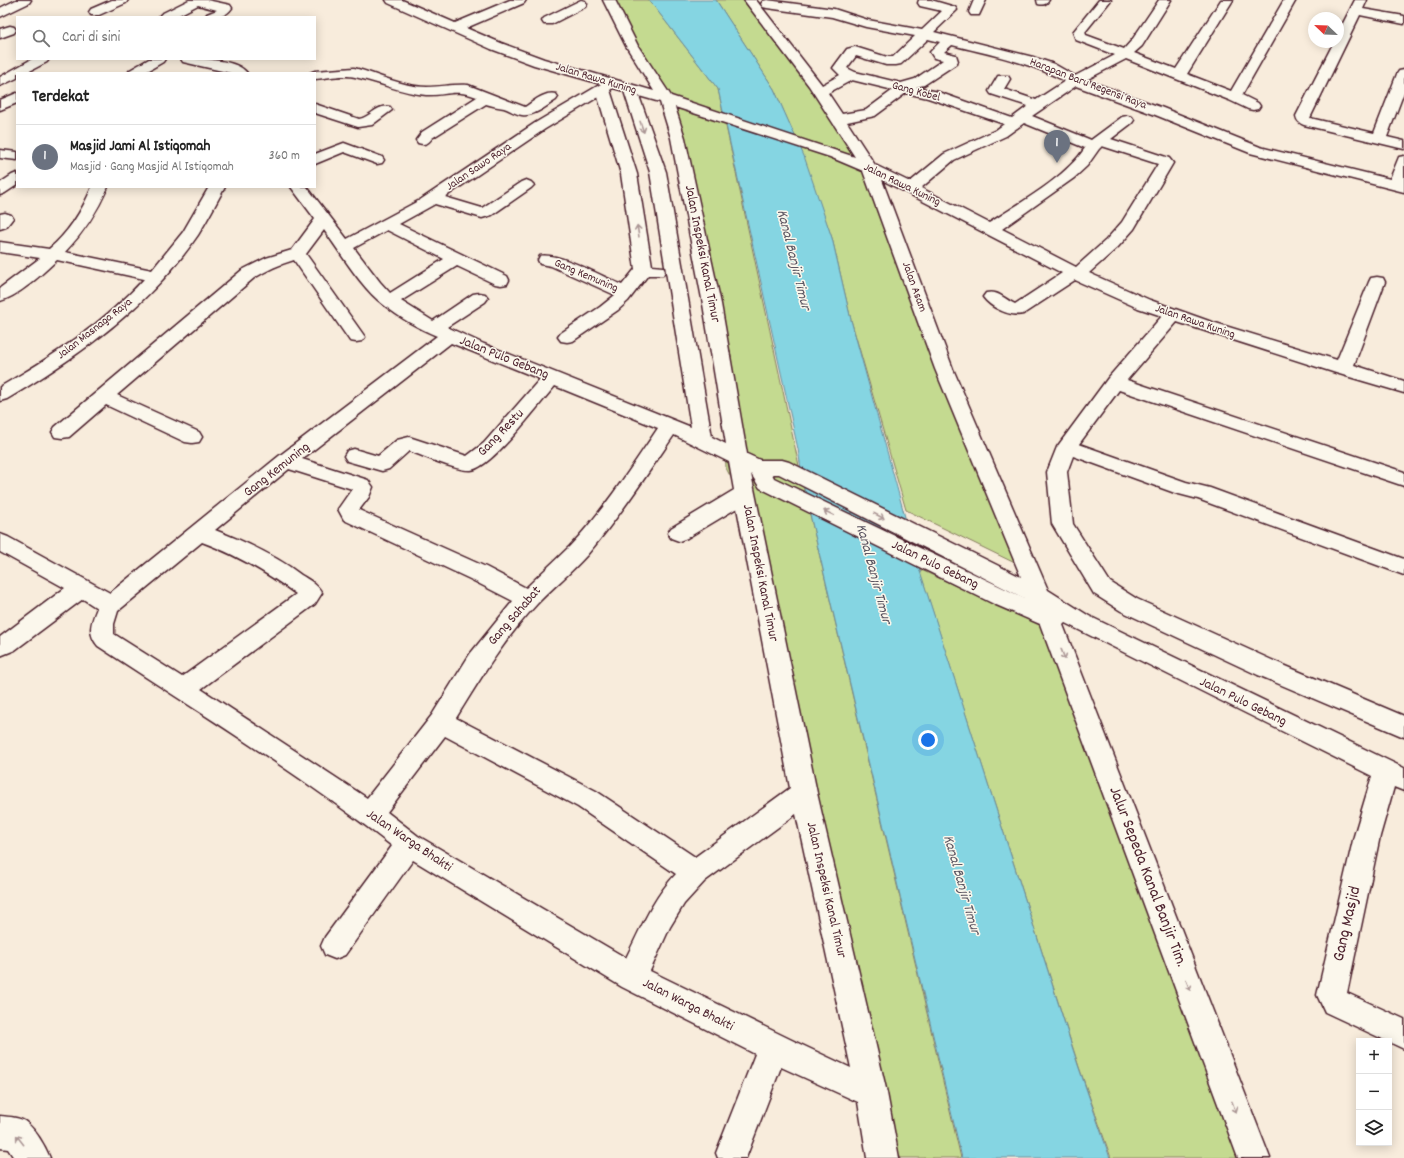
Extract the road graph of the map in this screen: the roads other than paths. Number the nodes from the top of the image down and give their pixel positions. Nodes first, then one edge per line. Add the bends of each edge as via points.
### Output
1 (25, 0) edge
2 (122, 0) edge
3 (392, 0) edge
4 (423, 0) edge
5 (520, 0) edge
6 (909, 0) edge
7 (980, 0) edge
8 (1105, 0) edge
9 (1165, 0) edge
10 (1227, 0) edge
11 (1290, 0) edge
12 (197, 1) edge
13 (578, 2) edge
14 (610, 2) edge
15 (924, 2) edge
16 (761, 3) edge
17 (815, 5) edge
18 (1358, 6) edge
19 (406, 7) junction
20 (97, 11) edge
21 (975, 12) dead end
22 (0, 13) edge
23 (167, 16) edge
24 (213, 16) edge
25 (1404, 20) edge
26 (548, 21) dead end
27 (0, 27) edge
28 (455, 28) junction
29 (0, 34) edge
30 (925, 34) junction
31 (950, 40) junction
32 (1126, 54) junction
33 (40, 60) edge
34 (156, 60) edge
35 (191, 60) edge
36 (205, 64) junction
37 (18, 72) edge
38 (137, 72) edge
39 (193, 72) edge
40 (239, 72) edge
41 (16, 73) edge
42 (1404, 74) edge
43 (316, 75) edge
44 (850, 75) junction
45 (1179, 76) junction
46 (1003, 79) dead end
47 (1075, 81) junction
48 (0, 82) edge
49 (607, 87) junction
50 (903, 88) junction
51 (630, 90) junction
52 (820, 92) junction
53 (0, 93) edge
54 (16, 96) edge
55 (16, 97) edge
56 (551, 97) dead end
57 (1234, 97) junction
58 (666, 100) junction
59 (1038, 104) junction
60 (0, 106) edge
61 (1253, 106) dead end
62 (316, 108) edge
63 (385, 110) dead end
64 (838, 119) junction
65 (1018, 120) junction
66 (1128, 120) dead end
67 (544, 124) junction
68 (568, 128) dead end
69 (1379, 139) junction
70 (423, 140) dead end
71 (1096, 143) junction
72 (1404, 145) edge
73 (0, 154) edge
74 (16, 156) edge
75 (316, 160) edge
76 (377, 160) dead end
77 (1404, 160) edge
78 (626, 164) junction
79 (610, 166) dead end
80 (870, 168) junction
81 (16, 179) edge
82 (526, 185) dead end
83 (1400, 186) edge
84 (100, 188) edge
85 (215, 188) edge
86 (300, 188) edge
87 (911, 189) junction
88 (0, 190) edge
89 (433, 198) junction
90 (323, 220) junction
91 (388, 224) junction
92 (990, 230) junction
93 (345, 246) junction
94 (0, 247) edge
95 (298, 254) junction
96 (54, 255) junction
97 (456, 259) junction
98 (546, 260) dead end
99 (675, 270) junction
100 (1075, 274) junction
101 (156, 276) junction
102 (501, 280) dead end
103 (634, 280) junction
104 (1377, 282) dead end
105 (0, 296) edge
106 (992, 297) dead end
107 (479, 298) dead end
108 (389, 301) junction
109 (1174, 315) junction
110 (440, 332) junction
111 (356, 337) dead end
112 (567, 337) dead end
113 (1343, 369) junction
114 (552, 377) junction
115 (1115, 382) junction
116 (1404, 387) edge
117 (0, 395) edge
118 (103, 396) junction
119 (670, 425) junction
120 (62, 432) dead end
121 (192, 437) dead end
122 (703, 441) junction
123 (1067, 447) junction
124 (354, 456) dead end
125 (286, 461) junction
126 (751, 475) junction
127 (1404, 478) edge
128 (200, 533) junction
129 (679, 533) dead end
130 (0, 542) edge
131 (1404, 567) edge
132 (81, 588) junction
133 (1005, 589) junction
134 (528, 598) junction
135 (109, 606) junction
136 (1044, 607) junction
137 (0, 647) edge
138 (183, 689) junction
139 (441, 722) junction
140 (1404, 727) edge
141 (1395, 776) edge
142 (804, 793) junction
143 (370, 814) junction
144 (409, 844) junction
145 (695, 872) junction
146 (335, 946) dead end
147 (632, 977) junction
148 (1404, 1034) edge
149 (773, 1047) junction
150 (872, 1093) junction
151 (0, 1132) edge
152 (732, 1153) dead end
153 (34, 1158) edge
154 (883, 1158) edge
155 (1254, 1158) edge

1 - 22 street
2 - 20 street
3 - 19 street, Jalan Rawa Kuning
4 - 19 street
5 - 28 street
6 - 15 street
7 - 21 street
8 - 32 street via 1079,32 1081,37 1087,40
9 - 32 street via 1137,43
10 - 45 street
11 - 57 street
12 - 23 street
12 - 24 street via 226,8
13 - 14 street
13 - 26 street
14 - 58 street, Jalan Inspeksi Kanal Timur via 632,46
15 - 30 street via 951,10
16 - 17 street, Harapan Baru Regensi Raya
16 - 52 street, Jalan Asam
17 - 30 street, Harapan Baru Regensi Raya via 866,24
18 - 25 street
18 - 69 street via 1302,116 1309,122
19 - 28 street, Jalan Rawa Kuning
27 - 29 street via 10,30
28 - 49 street, Jalan Rawa Kuning
30 - 31 street, Harapan Baru Regensi Raya
30 - 44 street via 896,61 886,61 852,52 840,68
31 - 47 street, Harapan Baru Regensi Raya via 1037,63
31 - 50 street via 936,54 949,57 951,61 920,82 910,83
32 - 45 street
32 - 47 street
33 - 37 street
34 - 38 street
35 - 36 street
36 - 39 street
36 - 40 street
41 - 48 street
42 - 69 street
43 - 56 street via 354,72 427,91 458,88 524,111
44 - 50 street, Gang Kobel
44 - 52 street
45 - 57 street
46 - 59 street via 996,91
47 - 59 street
47 - 83 street, Harapan Baru Regensi Raya via 1255,150
49 - 51 street, Jalan Rawa Kuning
49 - 67 street, Jalan Sawo Raya
49 - 78 street
50 - 64 street via 870,113
50 - 65 street, Gang Kobel
51 - 58 street, Jalan Rawa Kuning
51 -> 99 street via 658,172
52 - 64 street, Jalan Asam
53 - 54 street
55 - 60 street
57 - 61 street
58 - 80 street, Jalan Rawa Kuning via 835,154
58 - 126 street, Jalan Inspeksi Kanal Timur via 687,176 721,363
59 - 65 street
62 - 63 street via 358,123 367,122
64 - 80 street, Jalan Asam
65 - 71 street, Gang Kobel
65 - 87 street via 1001,134 949,157
66 - 71 street
67 - 68 street
67 - 70 street via 484,99
67 - 89 street, Jalan Sawo Raya
69 - 72 street
71 - 92 street via 1082,163 1069,175
71 - 100 street, Gang Kobel via 1166,163 1138,207 1136,215 1115,240
73 - 74 street
75 - 76 street via 344,147
77 - 83 street
78 - 79 street
103 -> 78 street via 629,174
80 - 87 street, Jalan Rawa Kuning
80 - 136 street, Jalan Asam via 944,369
81 - 88 street
82 - 89 street via 482,214
84 - 96 street via 91,208
85 - 101 street, Jalan Masnaga Raya via 186,240
86 - 90 street, Jalan Pulo Gebang
87 - 92 street, Jalan Rawa Kuning
89 - 91 street, Jalan Sawo Raya
90 - 93 street, Jalan Pulo Gebang
90 - 95 street
91 - 93 street, Jalan Sawo Raya
91 - 97 street
92 - 100 street, Jalan Rawa Kuning
93 - 108 street, Jalan Pulo Gebang via 374,286
94 - 96 street
95 - 111 street
95 - 118 street via 264,263 248,274
96 - 101 street
96 - 105 street
97 - 102 street
97 - 108 street
98 - 103 street, Gang Kemuning
99 - 103 street
99 - 122 street
100 - 106 street via 1017,310
100 - 109 street, Jalan Rawa Kuning
101 - 117 street, Jalan Masnaga Raya via 117,315 56,360
103 - 112 street via 609,309
104 - 113 street
107 - 110 street, Gang Kemuning
108 - 110 street, Jalan Pulo Gebang
109 - 113 street, Jalan Rawa Kuning
109 - 115 street
110 - 114 street, Jalan Pulo Gebang
110 - 125 street, Gang Kemuning via 321,435
113 - 116 street, Jalan Rawa Kuning
114 - 119 street, Jalan Pulo Gebang
114 - 124 street, Gang Restu via 491,448 472,463 464,463 409,444 404,445 382,464
115 - 123 street
115 - 127 street
118 - 120 street
118 - 121 street
119 - 122 street, Jalan Pulo Gebang
119 - 134 street, Gang Sahabat via 624,494 601,523 578,551
122 - 126 street, Jalan Pulo Gebang
123 - 131 street via 1203,493
123 - 140 street via 1057,472 1063,524 1102,588 1136,608 1266,668
125 - 128 street, Gang Kemuning
125 - 134 street via 362,485 362,492 348,509 351,514
126 - 129 street
133 -> 126 street, Jalan Pulo Gebang
126 -> 133 street, Jalan Pulo Gebang via 782,467
126 - 142 street, Jalan Inspeksi Kanal Timur
128 - 135 street, Gang Kemuning
128 - 138 street via 265,561 311,593
130 - 132 street
132 - 135 street via 102,599
132 - 137 street
133 - 136 street, Jalan Pulo Gebang
134 - 139 street, Gang Sahabat via 478,661
135 - 138 street, Jalan Warga Bhakti via 100,631 102,637
136 - 141 street, Jalan Pulo Gebang via 1081,622
136 -> 155 street, Jalur Sepeda Kanal Banjir Tim.
138 - 143 street, Jalan Warga Bhakti
139 - 143 street, Gang Sahabat
139 - 145 street via 587,799
141 - 148 street, Gang Masjid via 1367,836 1332,996 1340,1005
142 - 145 street
142 - 150 street, Jalan Inspeksi Kanal Timur
143 - 144 street, Jalan Warga Bhakti
144 - 146 street
144 - 147 street, Jalan Warga Bhakti
145 - 147 street via 674,895 660,918
147 - 149 street, Jalan Warga Bhakti
149 - 150 street, Jalan Warga Bhakti
149 - 152 street
150 - 154 street, Jalan Inspeksi Kanal Timur
153 -> 151 street via 16,1134

